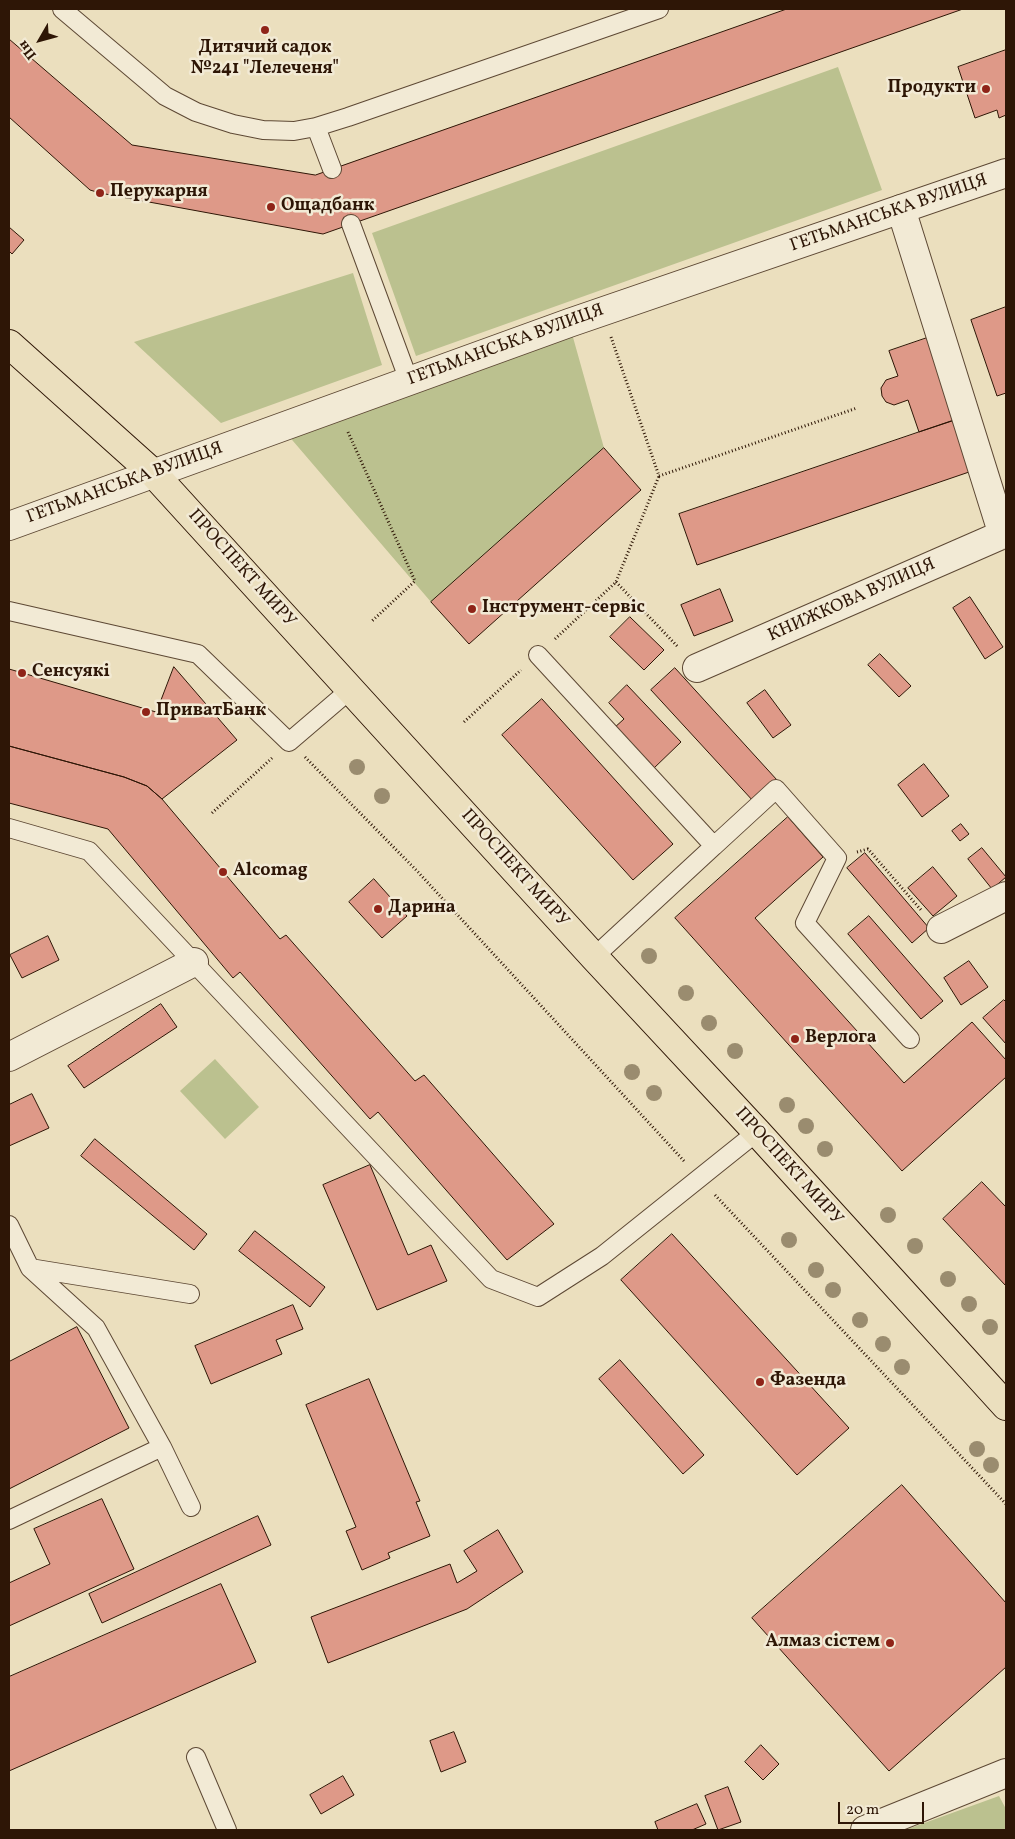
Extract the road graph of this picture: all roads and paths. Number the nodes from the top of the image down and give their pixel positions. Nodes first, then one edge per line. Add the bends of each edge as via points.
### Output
1 (62, 9) edge
2 (659, 9) edge
3 (316, 127) junction
4 (332, 169) dead end
5 (1006, 173) edge
6 (901, 209) junction
7 (351, 224) dead end
8 (603, 312) junction
9 (9, 344) edge
10 (409, 381) junction
11 (337, 407) junction
12 (857, 408) dead end
13 (154, 474) junction
14 (658, 476) junction
15 (9, 526) edge
16 (1004, 534) edge
17 (616, 582) junction
18 (9, 611) edge
19 (372, 621) dead end
20 (538, 655) junction
21 (697, 668) joint
22 (351, 689) junction
23 (464, 722) dead end
24 (289, 742) junction
25 (212, 813) dead end
26 (9, 828) edge
27 (714, 846) junction
28 (838, 858) junction
29 (1006, 896) edge
30 (941, 929) joint
31 (594, 957) junction
32 (194, 962) junction
33 (910, 1039) dead end
34 (9, 1058) edge
35 (757, 1132) junction
36 (700, 1178) junction
37 (9, 1225) edge
38 (30, 1268) junction
39 (190, 1294) dead end
40 (1006, 1406) edge
41 (162, 1446) junction
42 (1006, 1504) edge
43 (192, 1506) dead end
44 (9, 1520) edge
45 (196, 1757) dead end
46 (1006, 1773) edge
47 (227, 1830) edge
48 (864, 1830) edge

1 - 3 lane via 165,96 196,112 264,130 294,131
2 - 3 lane
3 - 4 lane
5 - 6 street, ГЕТЬМАНСЬКА ВУЛИЦЯ
6 - 8 street, ГЕТЬМАНСЬКА ВУЛИЦЯ
6 - 16 street
7 - 10 lane
8 - 10 street, ГЕТЬМАНСЬКА ВУЛИЦЯ
8 - 14 path
9 - 13 main road, ПРОСПЕКТ МИРУ
10 - 11 street, ГЕТЬМАНСЬКА ВУЛИЦЯ
11 - 13 street, ГЕТЬМАНСЬКА ВУЛИЦЯ
11 - 19 path via 415,581
12 - 14 path
13 - 15 street, ГЕТЬМАНСЬКА ВУЛИЦЯ
13 - 22 main road, ПРОСПЕКТ МИРУ
14 - 17 path
16 - 21 street, КНИЖКОВА ВУЛИЦЯ
17 - 20 path
17 - 21 path
18 - 24 lane via 198,654
20 - 23 path
20 - 27 lane
22 - 24 lane
22 - 31 main road, ПРОСПЕКТ МИРУ
24 - 25 path
24 - 36 path via 418,872
26 - 32 lane via 89,851
27 - 28 lane via 776,790
27 - 31 lane
28 - 30 path via 868,849
28 - 33 lane via 805,923
29 - 30 street
31 - 35 main road, ПРОСПЕКТ МИРУ
32 - 34 street
32 - 36 lane via 491,1279 538,1297 602,1256
35 - 36 lane
35 - 40 main road, ПРОСПЕКТ МИРУ
36 - 42 path
37 - 38 lane
38 - 39 lane
38 - 41 lane via 96,1328
41 - 43 lane
41 - 44 lane
45 - 47 lane
46 - 48 street

